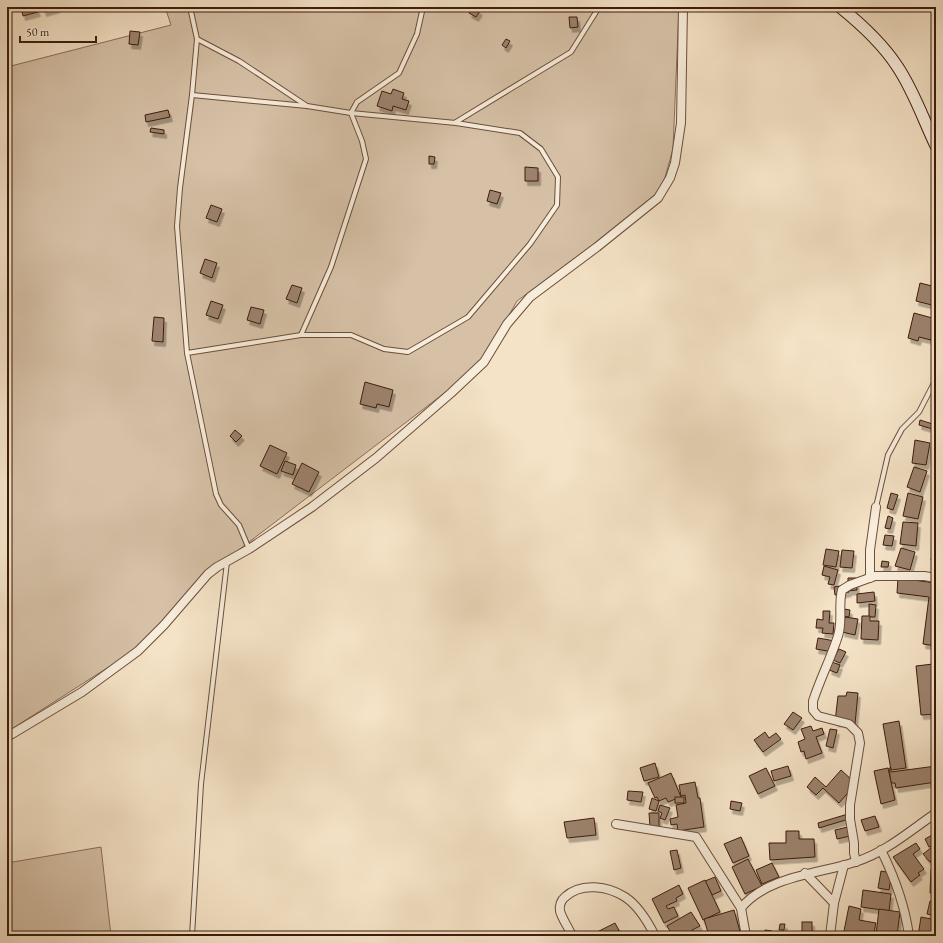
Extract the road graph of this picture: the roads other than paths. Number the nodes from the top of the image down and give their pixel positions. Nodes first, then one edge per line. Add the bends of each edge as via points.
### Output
1 (190, 7) edge
2 (423, 7) edge
3 (597, 7) edge
4 (683, 7) edge
5 (840, 7) edge
6 (197, 39) junction
7 (192, 95) junction
8 (307, 106) junction
9 (351, 113) junction
10 (456, 123) junction
11 (936, 146) edge
12 (301, 335) junction
13 (187, 352) junction
14 (936, 379) edge
15 (876, 507) joint
16 (249, 549) junction
17 (227, 561) junction
18 (870, 578) junction
19 (936, 578) edge
20 (7, 737) edge
21 (936, 813) edge
22 (616, 824) dead end
23 (881, 850) junction
24 (856, 862) junction
25 (844, 865) junction
26 (805, 873) junction
27 (834, 903) junction
28 (741, 908) junction
29 (192, 936) edge
30 (572, 936) edge
31 (655, 936) edge
32 (746, 936) edge
33 (830, 936) edge
34 (909, 936) edge

1 - 6 lane
2 - 9 lane via 417,34 399,73 357,102
3 - 10 lane via 571,52
4 - 16 street via 680,123 676,163 658,198 530,296 507,324 484,362 452,393 376,458 312,507
5 - 11 main road via 867,31 897,65
6 - 7 lane
6 - 8 lane via 239,61
7 - 8 lane
7 - 13 lane via 177,226
8 - 9 lane
9 - 10 lane
9 - 12 lane via 366,159 331,266
10 - 12 lane via 520,133 541,149 558,177 557,205 530,244 468,317 408,352 384,349 352,335
12 - 13 lane
13 - 16 lane via 216,494 221,505 240,525
14 - 15 lane via 919,412 902,429 888,455
15 - 18 street via 870,550
16 - 17 street
17 - 20 street via 208,574 138,651 82,692
17 - 29 lane via 201,784
18 - 19 street
18 - 24 street via 842,590 838,636 813,701 813,710 818,716 849,724 858,733 860,743 850,805
21 - 23 street
22 - 28 street via 696,837
23 - 24 street
23 - 34 street via 899,889
24 - 25 street
25 - 26 street
25 - 27 street
26 - 27 street
26 - 28 street via 757,894 747,900
27 - 33 street
28 - 32 street
30 - 31 street via 560,911 563,899 581,888 594,887 625,897 647,921

